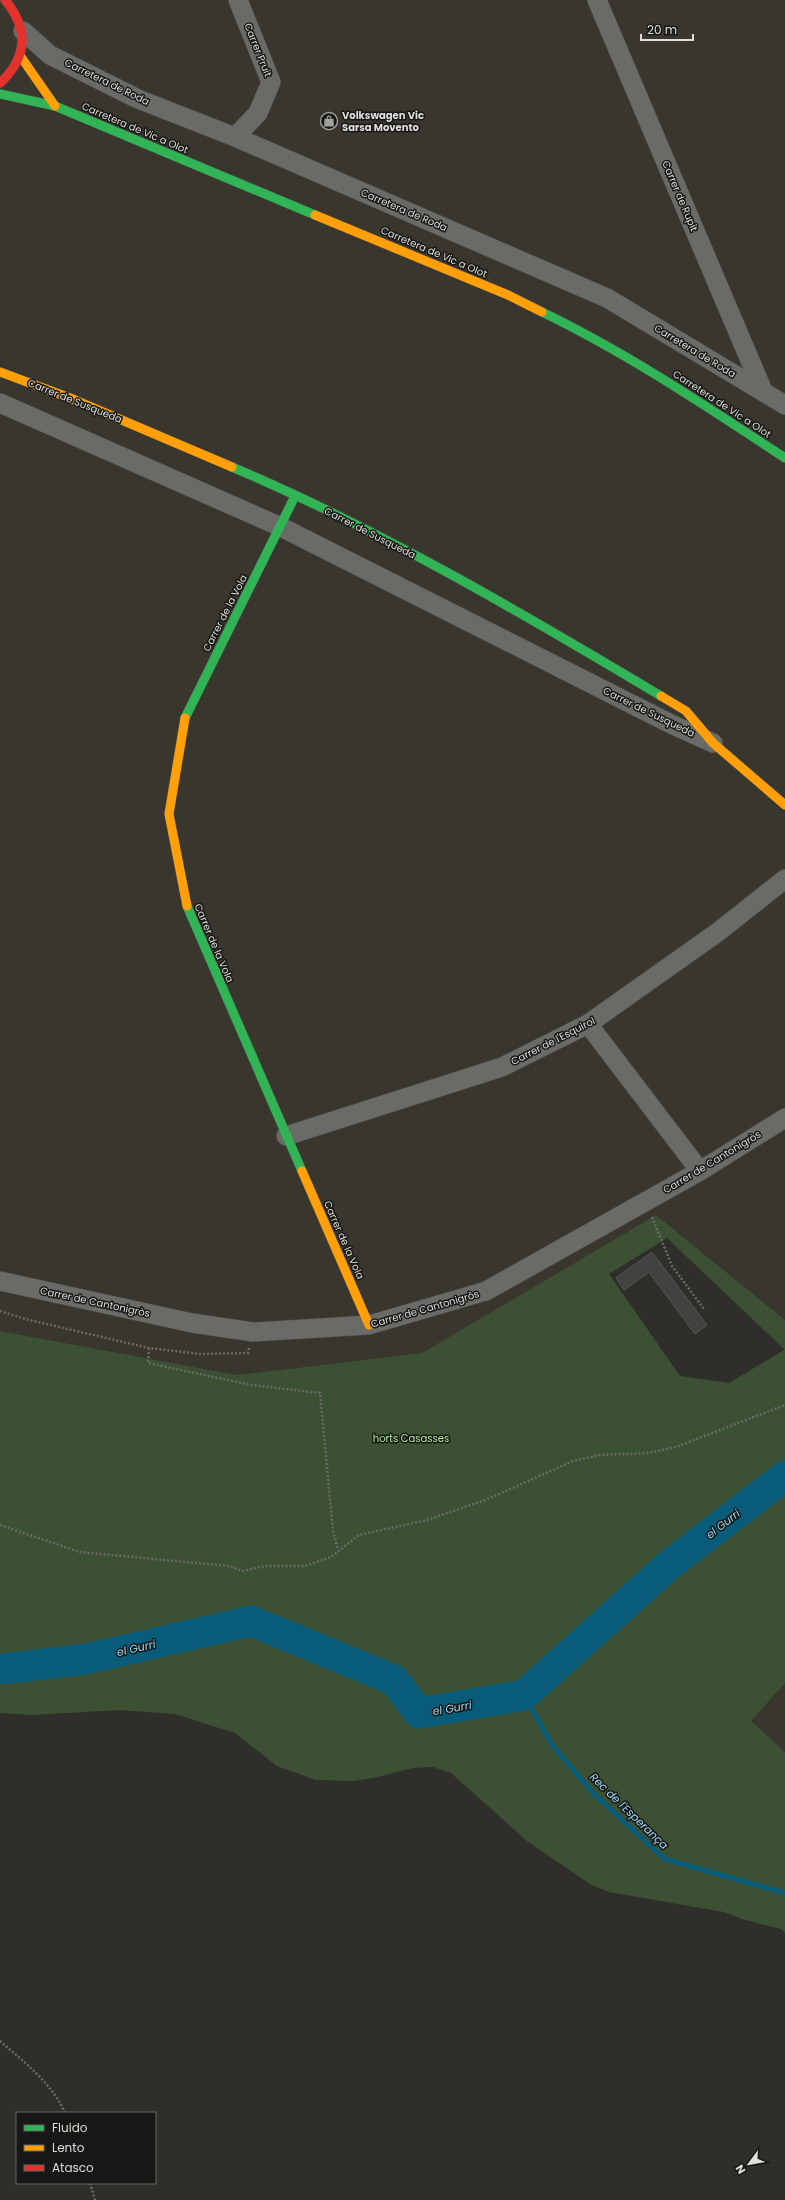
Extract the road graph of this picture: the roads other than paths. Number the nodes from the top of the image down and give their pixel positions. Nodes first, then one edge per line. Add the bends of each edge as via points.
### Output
1 (238, 0) edge
2 (597, 0) edge
3 (12, 4) edge
4 (22, 31) junction
5 (21, 56) junction
6 (0, 83) edge
7 (0, 94) edge
8 (56, 106) junction
9 (235, 137) junction
10 (0, 372) edge
11 (763, 391) junction
12 (0, 403) edge
13 (784, 405) edge
14 (785, 458) edge
15 (295, 496) junction
16 (281, 527) junction
17 (714, 743) junction
18 (785, 805) edge
19 (785, 880) edge
20 (588, 1024) junction
21 (785, 1118) edge
22 (286, 1136) junction
23 (700, 1171) junction
24 (0, 1281) edge
25 (369, 1325) junction

1 - 9 street, Carrer Pruit via 271,82 258,113
2 - 11 street, Carrer de Rupit
3 - 4 street
4 - 5 street
4 - 9 street, Carretera de Roda via 50,55 138,99
5 - 6 street via 15,68
5 - 8 street
7 - 8 street, Carretera de Vic a Olot
8 - 14 street, Carretera de Vic a Olot via 508,295 590,335 696,399
9 - 11 street, Carretera de Roda via 607,298
10 - 15 street, Carrer de Susqueda via 70,398
11 - 13 street, Carretera de Roda
12 - 16 street, Carrer de Susqueda
15 - 16 street, Carrer de la Vola
15 - 17 street, Carrer de Susqueda via 502,601 686,712
16 - 17 street, Carrer de Susqueda via 664,721
16 - 22 street, Carrer de la Vola via 185,719 169,814 187,908
17 - 18 street, Carrer de Susqueda
19 - 20 street, Carrer de l'Esquirol via 718,932
20 - 22 street, Carrer de l'Esquirol via 502,1067
20 - 23 street
21 - 23 street, Carrer de Cantonigròs
22 - 25 street, Carrer de la Vola
23 - 25 street, Carrer de Cantonigròs via 486,1291
24 - 25 street, Carrer de Cantonigròs via 192,1323 252,1332

